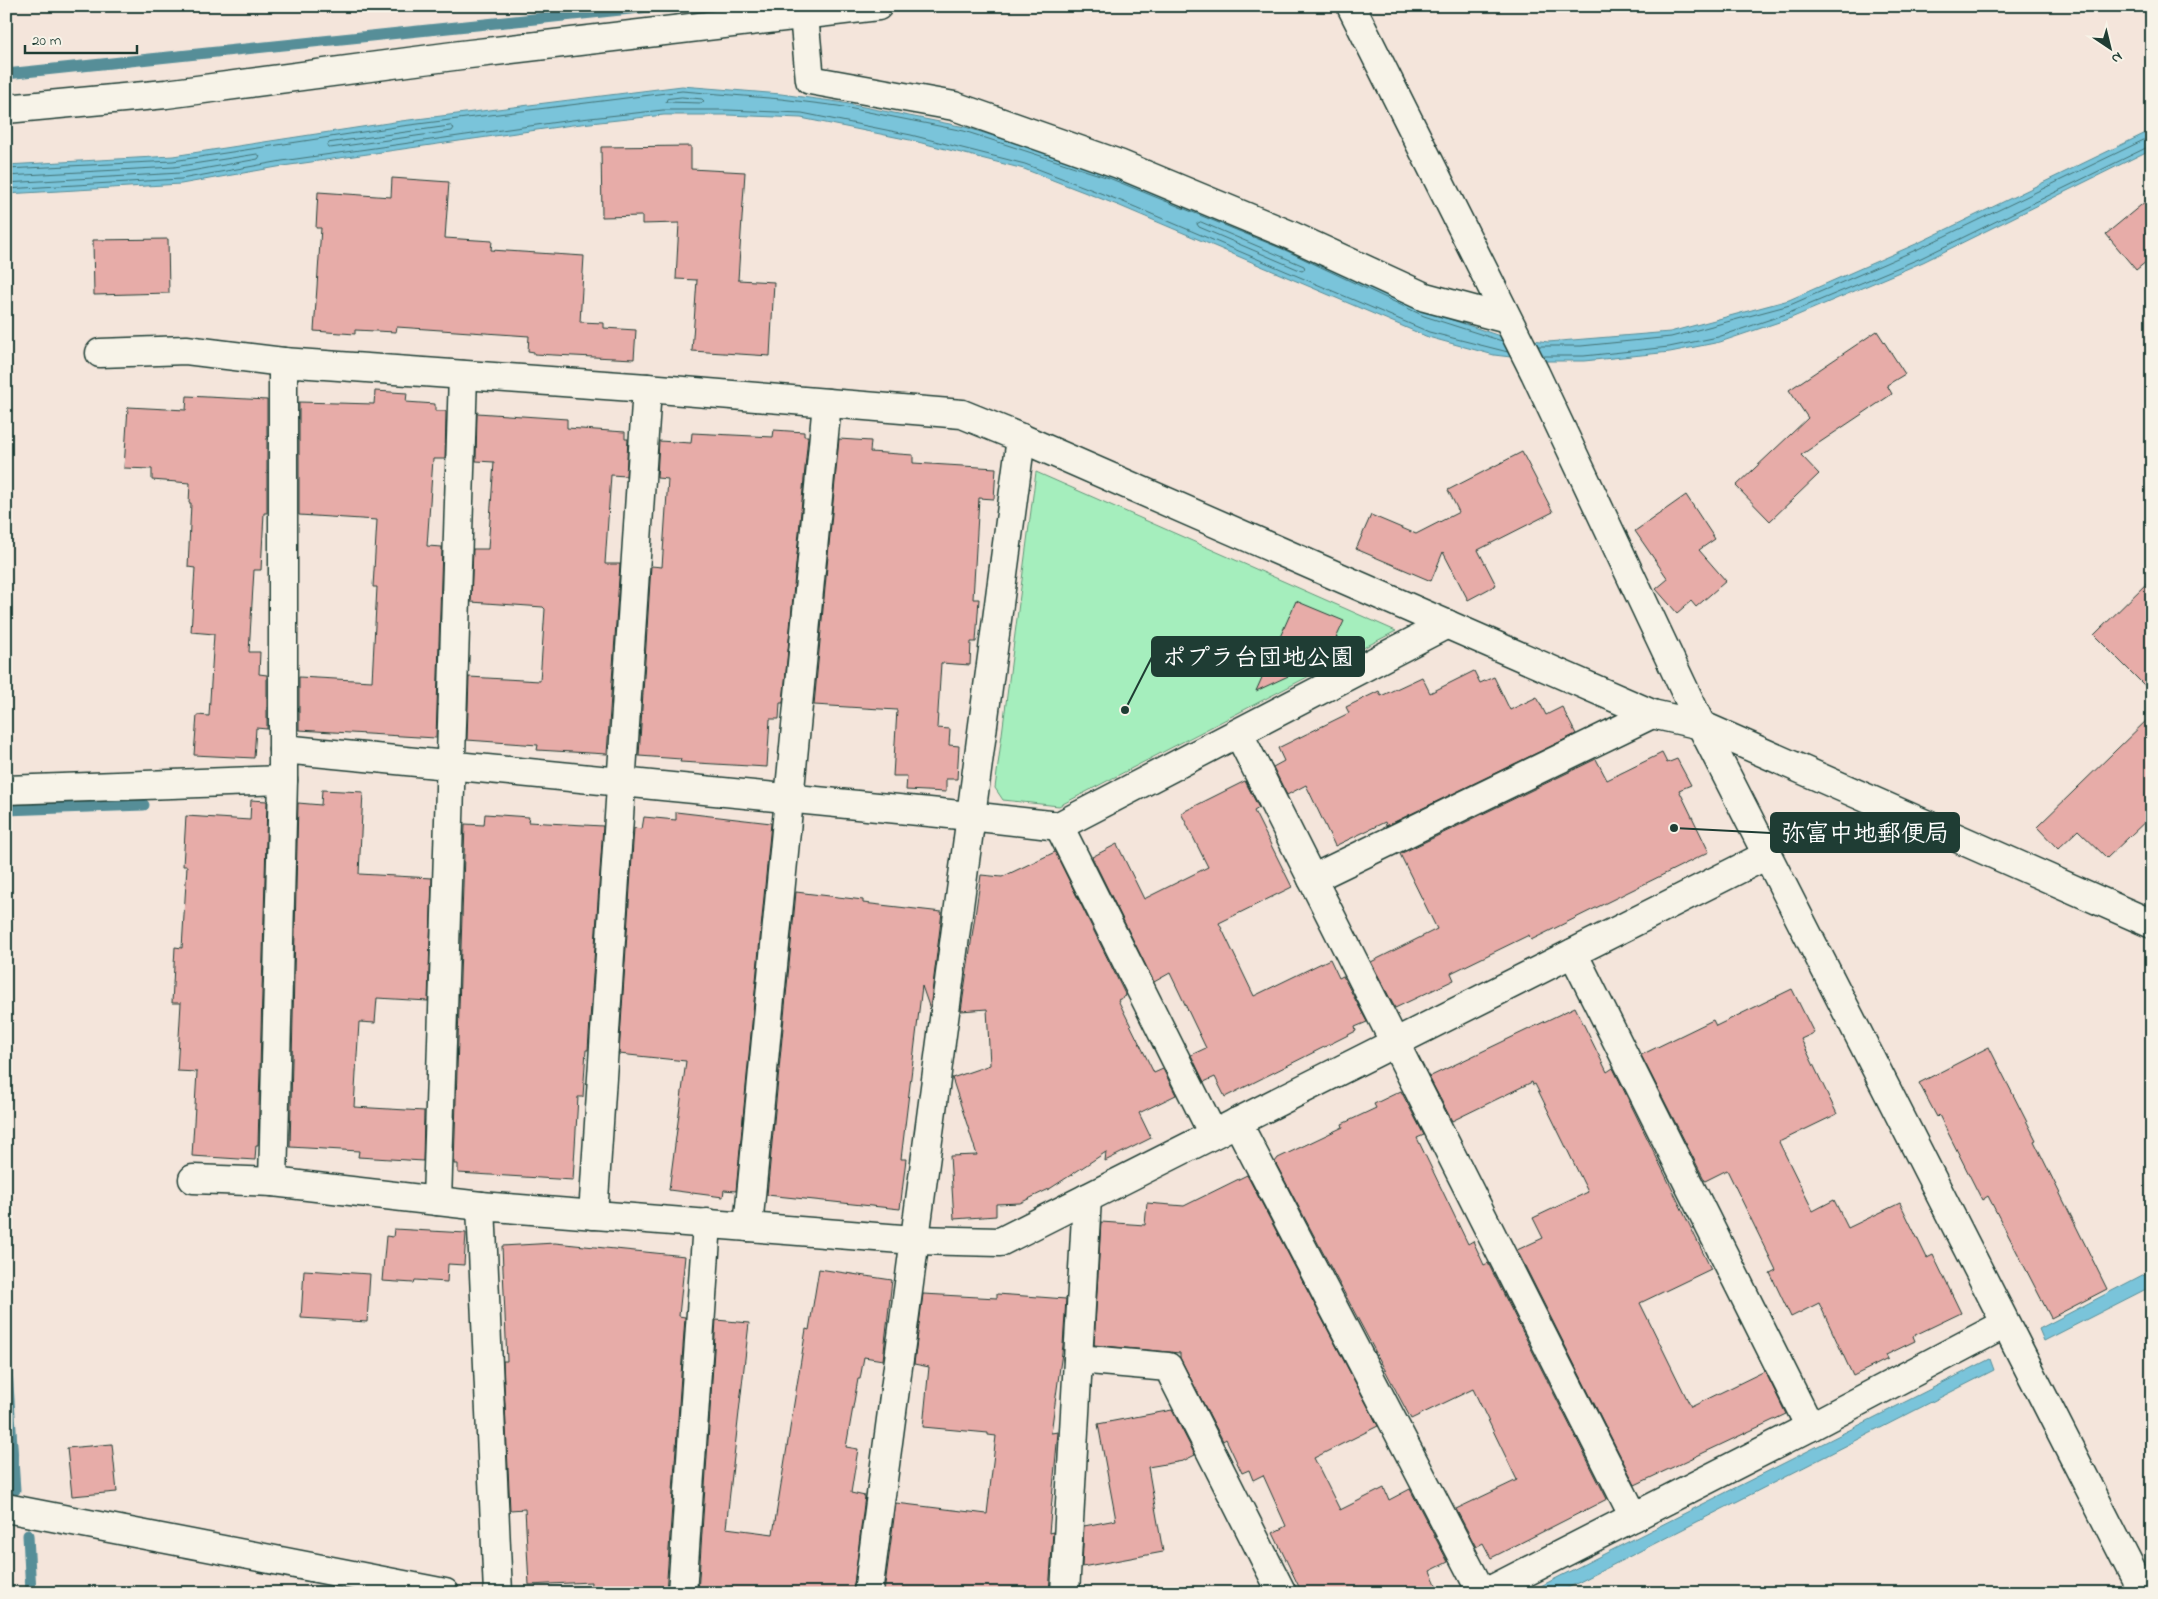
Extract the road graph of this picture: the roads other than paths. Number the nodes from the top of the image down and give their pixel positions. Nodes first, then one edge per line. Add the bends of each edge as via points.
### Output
1 (878, 6) edge
2 (1351, 6) edge
3 (804, 15) junction
4 (6, 109) edge
5 (1510, 323) junction
6 (100, 352) dead end
7 (283, 362) junction
8 (463, 375) junction
9 (647, 388) junction
10 (827, 403) junction
11 (1021, 438) junction
12 (1447, 624) junction
13 (1652, 714) junction
14 (1701, 725) junction
15 (1239, 734) junction
16 (283, 749) junction
17 (451, 765) junction
18 (283, 780) junction
19 (621, 782) junction
20 (6, 790) edge
21 (789, 798) junction
22 (970, 816) junction
23 (1059, 826) junction
24 (1767, 855) junction
25 (1312, 879) junction
26 (2152, 924) edge
27 (1573, 953) junction
28 (1394, 1043) junction
29 (1238, 1122) junction
30 (1213, 1134) junction
31 (193, 1179) dead end
32 (273, 1182) junction
33 (1087, 1198) junction
34 (437, 1201) junction
35 (481, 1206) junction
36 (593, 1215) junction
37 (708, 1224) junction
38 (748, 1227) junction
39 (914, 1240) junction
40 (2005, 1324) junction
41 (1078, 1359) junction
42 (1810, 1427) junction
43 (6, 1508) edge
44 (1634, 1517) junction
45 (445, 1593) edge
46 (498, 1593) edge
47 (682, 1593) edge
48 (868, 1593) edge
49 (1066, 1593) edge
50 (1282, 1593) edge
51 (1483, 1593) edge
52 (2143, 1593) edge

1 - 3 street
2 - 5 street
3 - 4 street via 166,94
3 - 5 street via 810,80 954,106 1119,164 1290,235 1425,297
5 - 14 street
6 - 7 street via 186,350
7 - 8 street
7 - 16 street
8 - 9 street
8 - 17 street
9 - 10 street
9 - 19 street
10 - 11 street via 962,414
10 - 21 street
11 - 12 street
11 - 22 street
12 - 13 street
12 - 15 street
13 - 14 street
13 - 25 street
14 - 24 street
14 - 26 street
15 - 23 street
15 - 25 street
16 - 17 street
16 - 18 street
17 - 19 street
17 - 34 street
18 - 20 street
18 - 32 street
19 - 21 street
19 - 36 street
21 - 22 street
21 - 38 street
22 - 23 street
22 - 39 street
23 - 30 street
24 - 27 street
24 - 40 street
25 - 28 street
27 - 28 street
27 - 42 street
28 - 29 street
28 - 44 street
29 - 30 street
29 - 51 street
30 - 33 street
31 - 32 street
32 - 34 street
33 - 39 street via 1000,1242
33 - 41 street
34 - 35 street
35 - 36 street
35 - 46 street
36 - 37 street
37 - 38 street
37 - 47 street
38 - 39 street
39 - 48 street
40 - 42 street
40 - 52 street
41 - 49 street
41 - 50 street via 1168,1367
42 - 44 street
43 - 45 street
44 - 51 street

